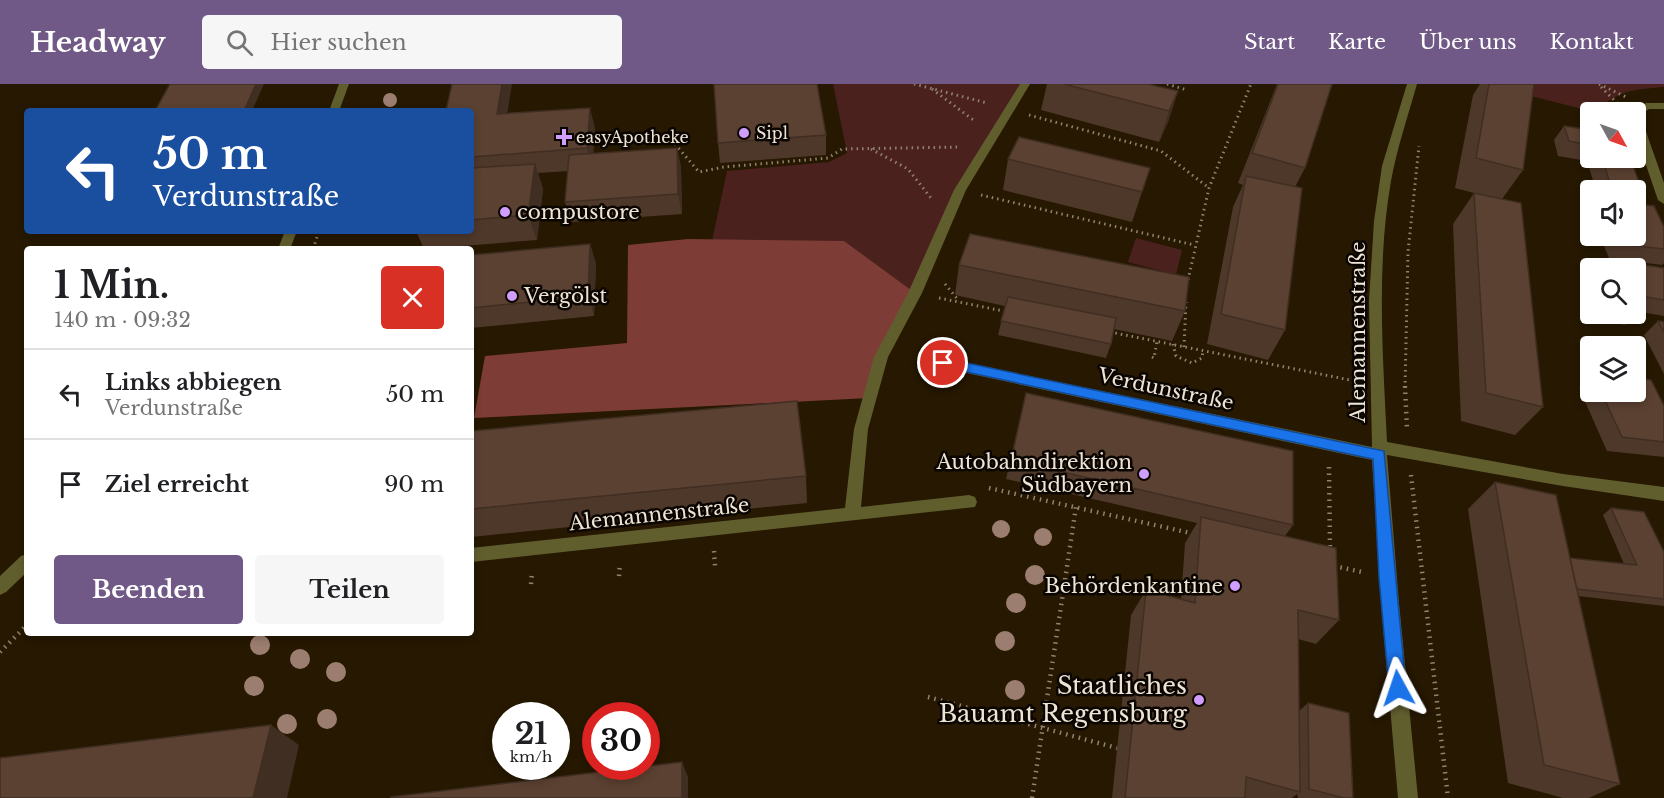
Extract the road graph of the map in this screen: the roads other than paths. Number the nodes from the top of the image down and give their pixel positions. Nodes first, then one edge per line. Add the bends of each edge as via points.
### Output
1 (344, 84) edge
2 (1025, 84) edge
3 (1412, 84) edge
4 (1664, 106) edge
5 (335, 108) edge
6 (1664, 200) edge
7 (943, 363) dead end
8 (1379, 451) junction
9 (1664, 494) edge
10 (969, 502) dead end
11 (852, 515) junction
12 (474, 555) edge
13 (24, 564) edge
14 (0, 587) edge
15 (1408, 798) edge

1 - 5 street
2 - 11 street via 960,190 915,293 881,357 861,429
3 - 8 street, Alemannenstraße via 1383,192 1376,284
4 - 6 street via 1646,106 1638,112 1637,123
7 - 8 street, Verdunstraße via 1329,446
8 - 9 street, Verdunstraße
8 - 15 street, Alemannenstraße
10 - 11 street, Alemannenstraße
11 - 12 street, Alemannenstraße
13 - 14 street

